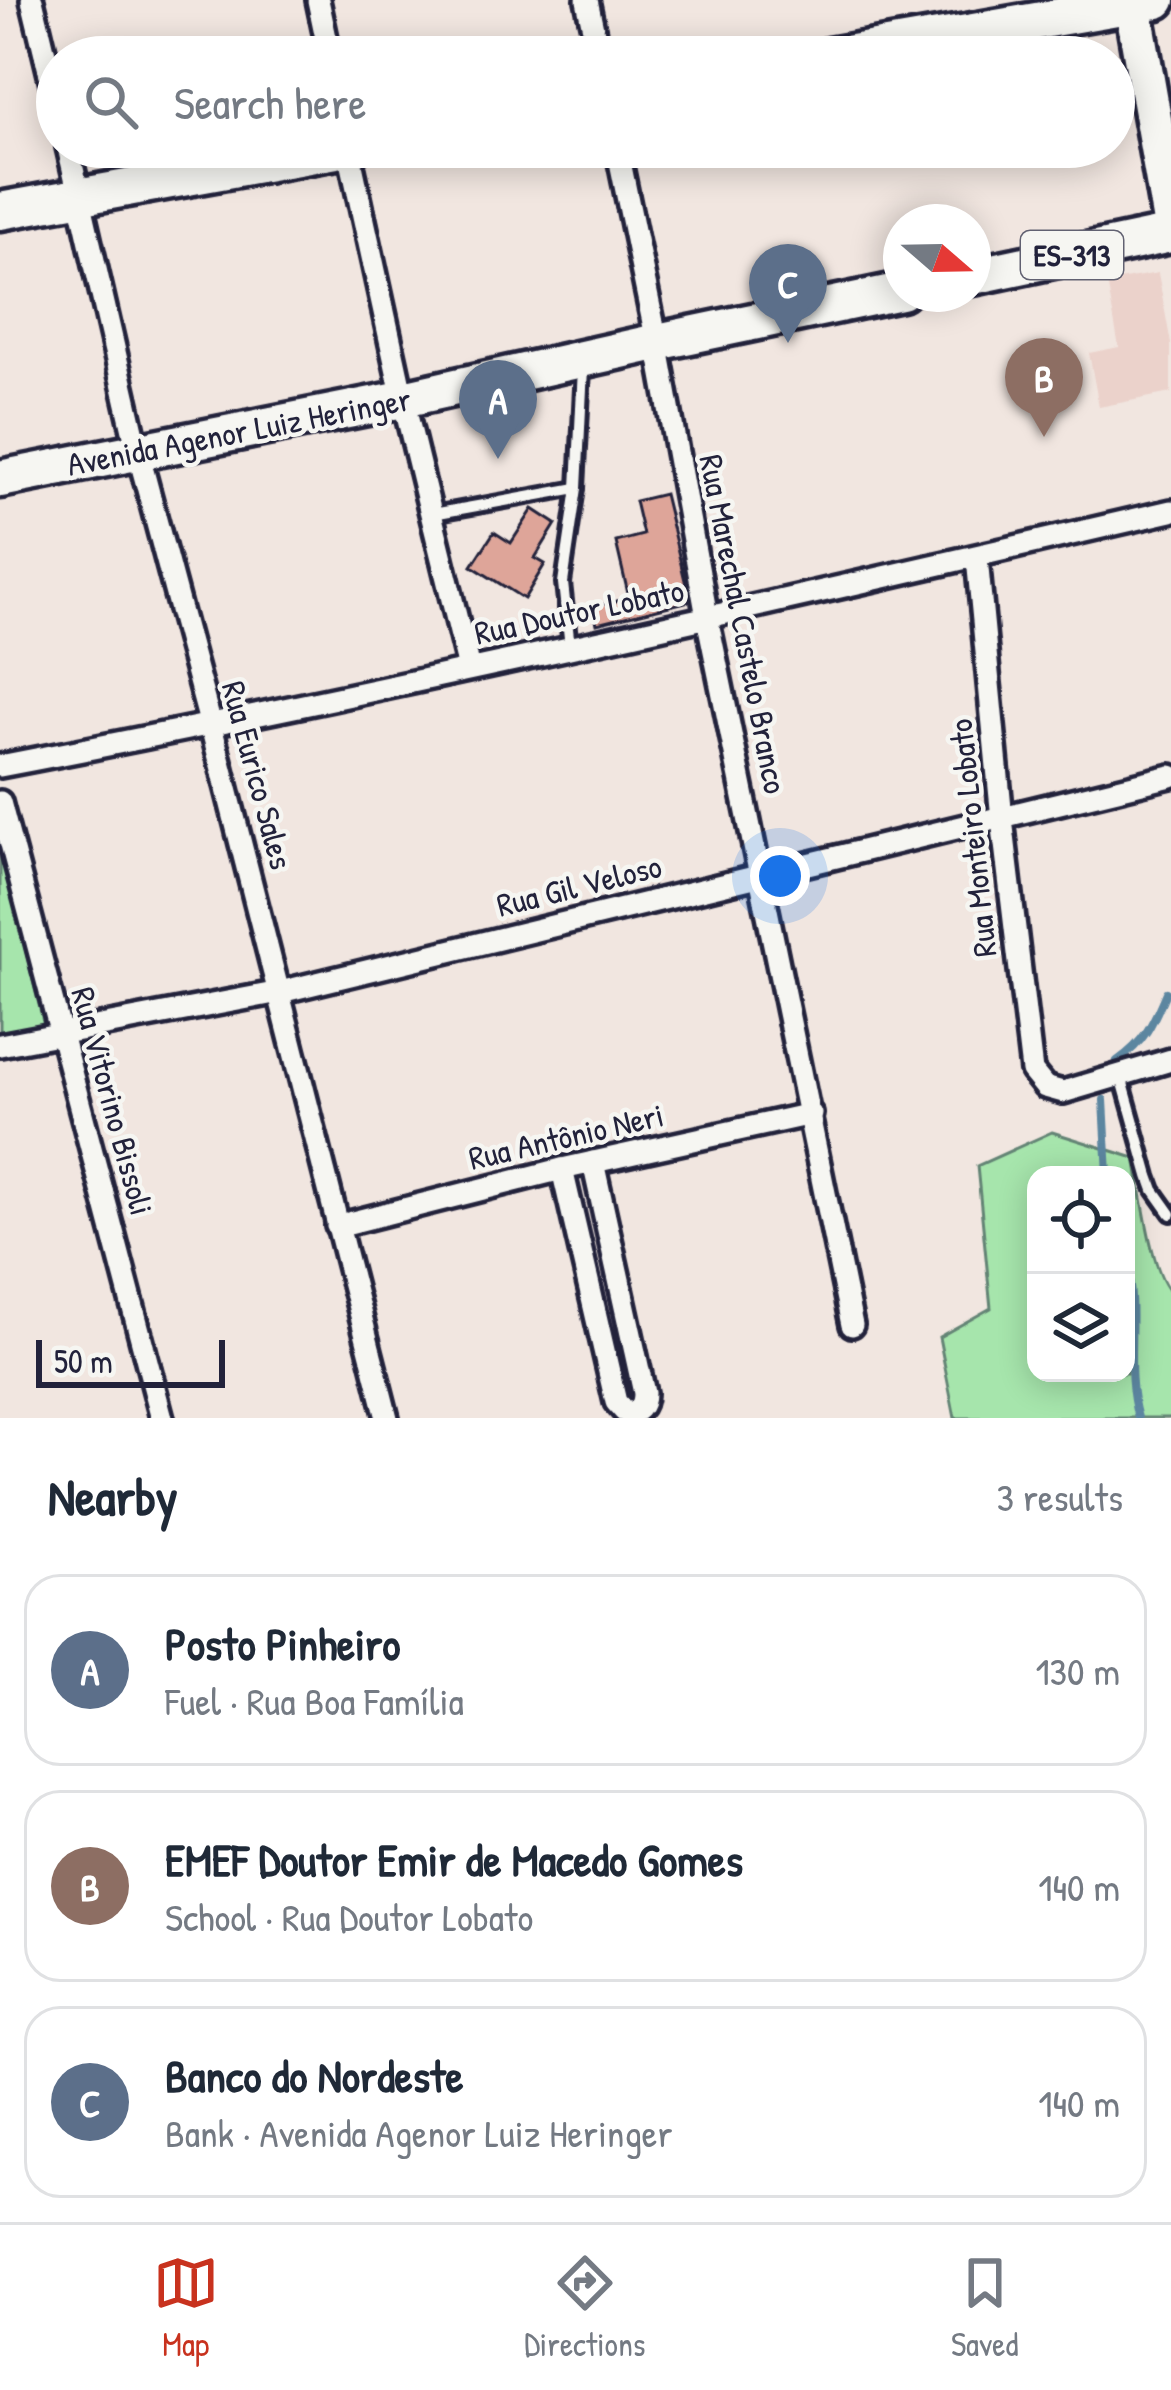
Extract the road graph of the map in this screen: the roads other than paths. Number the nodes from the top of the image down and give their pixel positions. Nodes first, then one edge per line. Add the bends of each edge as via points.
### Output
1 (32, 0) edge
2 (318, 0) edge
3 (587, 0) edge
4 (1139, 2) edge
5 (41, 36) edge
6 (326, 36) edge
7 (594, 36) edge
8 (947, 36) edge
9 (73, 168) edge
10 (239, 168) edge
11 (354, 168) edge
12 (621, 168) edge
13 (80, 198) junction
14 (0, 211) edge
15 (1171, 222) edge
16 (1171, 234) edge
17 (991, 272) edge
18 (883, 295) edge
19 (657, 342) junction
20 (583, 358) junction
21 (403, 399) junction
22 (138, 452) junction
23 (0, 479) edge
24 (577, 488) junction
25 (1171, 511) edge
26 (431, 514) junction
27 (977, 557) junction
28 (707, 616) junction
29 (570, 647) junction
30 (469, 669) junction
31 (211, 726) junction
32 (0, 766) edge
33 (1171, 776) edge
34 (0, 802) edge
35 (1002, 819) junction
36 (760, 876) junction
37 (280, 992) junction
38 (61, 1034) junction
39 (0, 1045) edge
40 (1171, 1060) edge
41 (1121, 1076) junction
42 (811, 1114) junction
43 (593, 1162) junction
44 (562, 1169) junction
45 (1171, 1214) edge
46 (337, 1226) junction
47 (852, 1325) dead end
48 (162, 1418) edge
49 (387, 1418) edge

1 - 5 street
2 - 6 street
3 - 7 street
4 - 8 main road
4 - 15 main road
9 - 13 street, Rua Eurico Sales
10 - 13 main road
11 - 21 street
12 - 19 street, Rua Marechal Castelo Branco
13 - 14 main road
13 - 22 street, Rua Eurico Sales
16 - 17 main road, ES-313
18 - 19 main road, Avenida Agenor Luiz Heringer
19 - 20 main road, Avenida Agenor Luiz Heringer
19 - 28 street, Rua Marechal Castelo Branco
20 - 21 main road, Avenida Agenor Luiz Heringer
20 - 24 lane
21 - 22 main road, Avenida Agenor Luiz Heringer
21 - 26 street
22 - 23 main road, Avenida Agenor Luiz Heringer
22 - 31 street, Rua Eurico Sales
24 - 26 lane
24 - 29 lane via 563,583
25 - 27 street, Rua Doutor Lobato
26 - 30 street
27 - 28 street, Rua Doutor Lobato
27 - 35 street, Rua Monteiro Lobato
28 - 29 street, Rua Doutor Lobato
28 - 36 street, Rua Marechal Castelo Branco
29 - 30 street, Rua Doutor Lobato
30 - 31 street, Rua Doutor Lobato
31 - 32 street, Rua Doutor Lobato
31 - 37 street, Rua Eurico Sales
33 - 35 street, Rua Gil Veloso
34 - 38 street, Rua Vitorino Bissoli
35 - 36 street, Rua Gil Veloso
35 - 41 street, Rua Monteiro Lobato via 1032,1071 1063,1092
36 - 37 street, Rua Gil Veloso
36 - 42 street, Rua Marechal Castelo Branco
37 - 38 street, Rua Gil Veloso
37 - 46 street, Rua Eurico Sales
38 - 39 street, Rua Gil Veloso
38 - 48 street, Rua Vitorino Bissoli
40 - 41 street
41 - 45 lane via 1154,1190
42 - 43 street, Rua Antônio Neri
42 - 47 street, Rua Marechal Castelo Branco
43 - 44 street, Rua Antônio Neri
43 - 44 street via 644,1393 642,1407 630,1413 616,1402
44 - 46 street, Rua Antônio Neri
46 - 49 street, Rua Eurico Sales

